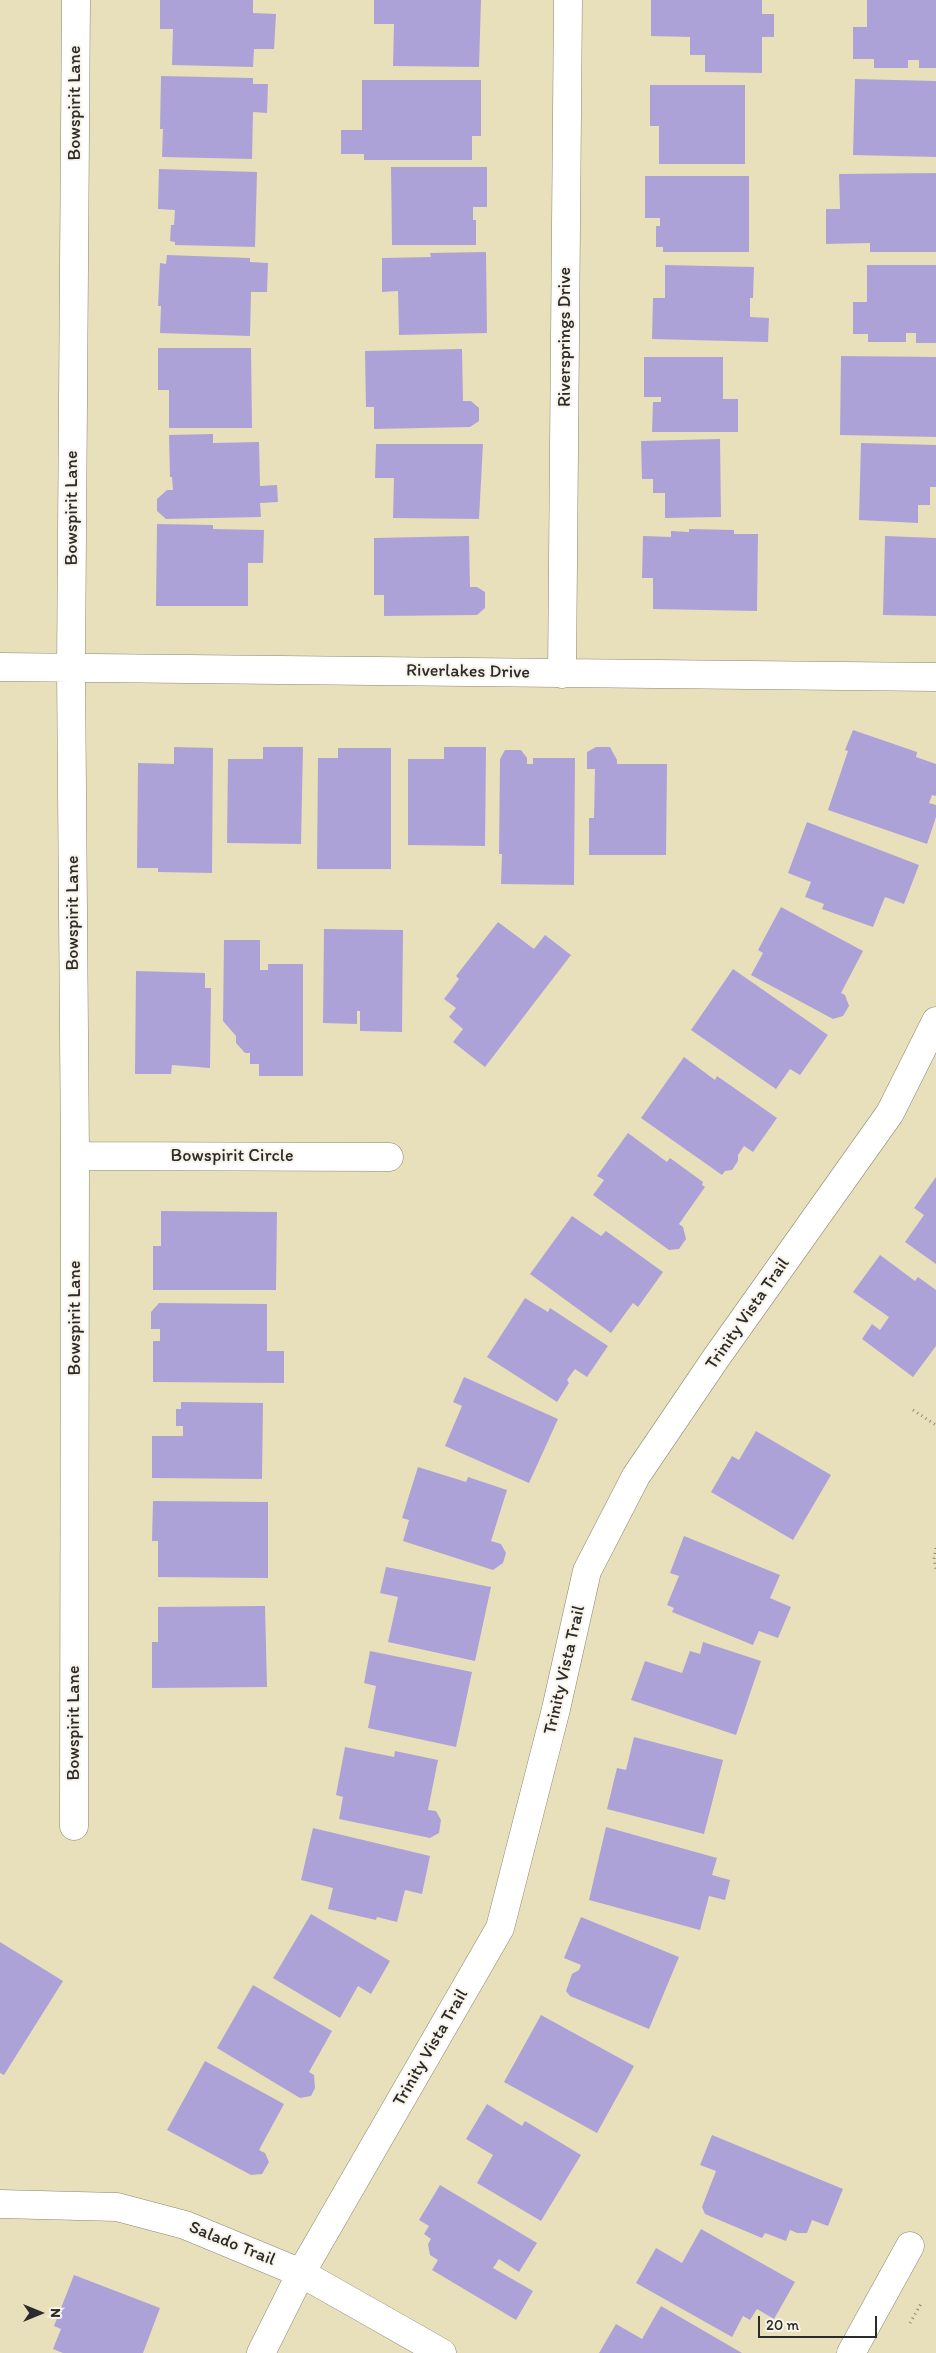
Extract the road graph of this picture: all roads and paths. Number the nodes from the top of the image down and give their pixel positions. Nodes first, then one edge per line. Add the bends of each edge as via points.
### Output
1 (76, 0) edge
2 (568, 0) edge
3 (0, 666) edge
4 (72, 668) junction
5 (562, 674) junction
6 (936, 677) edge
7 (936, 1021) edge
8 (75, 1156) junction
9 (389, 1157) dead end
10 (913, 1410) dead end
11 (936, 1425) edge
12 (936, 1548) edge
13 (936, 1569) edge
14 (74, 1826) dead end
15 (0, 2204) edge
16 (910, 2246) dead end
17 (301, 2272) junction
18 (261, 2353) edge
19 (442, 2353) edge
20 (851, 2353) edge

1 - 4 street, Bowspirit Lane
2 - 5 street, Riversprings Drive
3 - 4 street, Riverlakes Drive
4 - 5 street, Riverlakes Drive
4 - 8 street, Bowspirit Lane
5 - 6 street, Riverlakes Drive
7 - 17 street, Trinity Vista Trail via 890,1113 636,1476 587,1571 556,1709 500,1928
8 - 9 street, Bowspirit Circle
8 - 14 street, Bowspirit Lane
10 - 11 path
12 - 13 path
15 - 17 street, Salado Trail via 117,2207 185,2225
16 - 20 street
17 - 18 street, Trinity Vista Trail
17 - 19 street, Salado Trail

